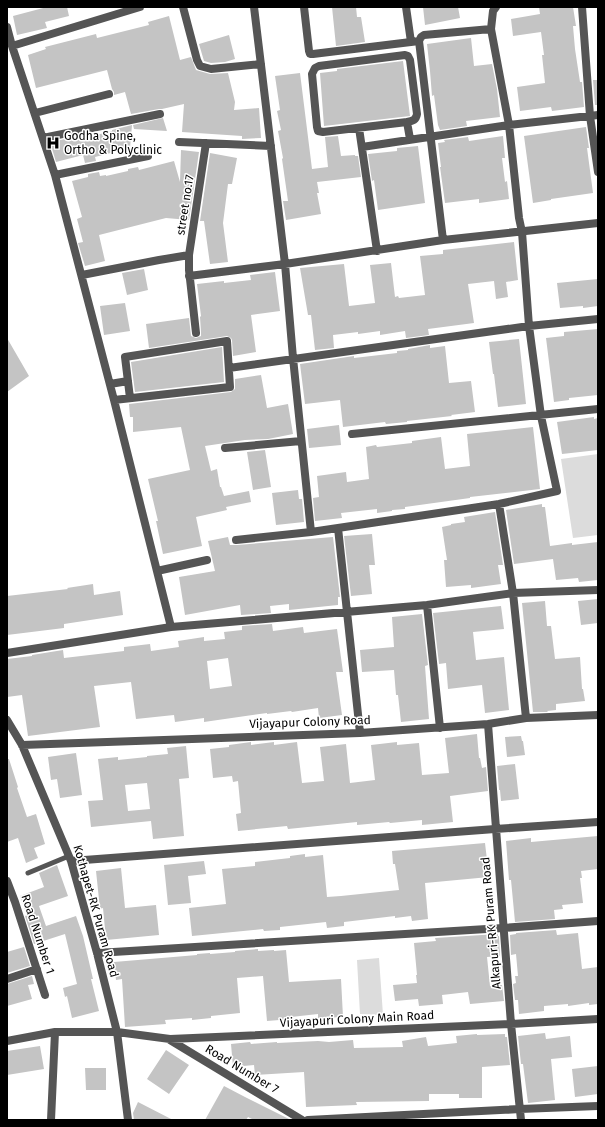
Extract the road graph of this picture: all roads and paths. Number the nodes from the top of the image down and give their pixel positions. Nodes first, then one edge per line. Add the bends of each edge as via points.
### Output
1 (140, 7) edge
2 (183, 7) edge
3 (254, 7) edge
4 (304, 7) edge
5 (406, 7) edge
6 (496, 7) edge
7 (582, 7) edge
8 (7, 27) edge
9 (491, 29) junction
10 (419, 41) junction
11 (411, 42) junction
12 (12, 46) junction
13 (261, 64) junction
14 (109, 94) dead end
15 (35, 114) junction
16 (160, 114) dead end
17 (594, 116) edge
18 (407, 122) junction
19 (509, 125) junction
20 (359, 128) junction
21 (431, 136) junction
22 (43, 138) junction
23 (410, 140) junction
24 (179, 142) dead end
25 (206, 143) junction
26 (271, 146) junction
27 (362, 147) junction
28 (148, 156) dead end
29 (598, 172) edge
30 (55, 175) junction
31 (598, 223) edge
32 (522, 232) junction
33 (443, 240) junction
34 (377, 250) junction
35 (189, 255) junction
36 (286, 264) junction
37 (189, 273) junction
38 (82, 274) junction
39 (598, 319) edge
40 (529, 326) junction
41 (196, 333) dead end
42 (293, 358) junction
43 (229, 368) junction
44 (128, 381) junction
45 (110, 384) junction
46 (130, 398) junction
47 (114, 400) junction
48 (598, 409) edge
49 (541, 416) junction
50 (352, 434) dead end
51 (301, 441) junction
52 (225, 448) dead end
53 (499, 504) junction
54 (338, 528) junction
55 (311, 532) junction
56 (236, 540) dead end
57 (206, 560) dead end
58 (157, 571) junction
59 (598, 590) edge
60 (513, 594) junction
61 (427, 605) junction
62 (346, 613) junction
63 (171, 628) junction
64 (7, 653) edge
65 (598, 715) edge
66 (526, 718) junction
67 (7, 720) edge
68 (488, 724) junction
69 (440, 728) junction
70 (360, 732) junction
71 (22, 746) junction
72 (598, 822) edge
73 (495, 828) junction
74 (70, 858) junction
75 (28, 873) dead end
76 (7, 881) edge
77 (598, 921) edge
78 (503, 928) junction
79 (98, 953) junction
80 (37, 969) junction
81 (7, 979) edge
82 (45, 995) dead end
83 (598, 1019) edge
84 (511, 1024) junction
85 (55, 1032) junction
86 (116, 1032) junction
87 (170, 1039) junction
88 (7, 1041) edge
89 (598, 1106) edge
90 (520, 1109) junction
91 (51, 1120) edge
92 (128, 1120) edge
93 (302, 1120) edge
94 (308, 1120) edge
95 (521, 1120) edge

1 - 12 street
2 - 13 street via 200,66 211,69
3 - 13 street
4 - 11 street via 310,54
5 - 11 street
6 - 9 street via 493,11
7 - 17 street
8 - 12 street
9 - 10 street via 424,35
9 - 19 street
10 - 11 street
10 - 21 street
12 - 15 street
13 - 26 street
14 - 15 street
15 - 22 street
16 - 22 street
17 - 19 street
17 - 29 street
18 - 20 street
18 - 20 street via 416,118 417,114 408,56 315,68 312,74 318,131
18 - 23 street
19 - 21 street
19 - 32 street
20 - 27 street
21 - 23 street
21 - 33 street
22 - 30 street
23 - 27 street
24 - 25 street
25 - 26 street
25 - 35 street, street no.17
26 - 36 street
27 - 34 street
28 - 30 street
30 - 38 street
31 - 32 street
32 - 33 street
32 - 40 street
33 - 34 street
34 - 36 street
35 - 37 street, street no.17
35 - 38 street
36 - 37 street
36 - 42 street
37 - 41 street, street no.17
38 - 45 street
39 - 40 street
40 - 42 street
40 - 49 street
42 - 43 street
42 - 51 street
43 - 44 street via 227,341 125,357
43 - 46 street via 230,387
44 - 45 street
44 - 46 street
45 - 47 street
46 - 47 street
47 - 58 street
48 - 49 street
49 - 50 street
49 - 53 street via 557,491
51 - 52 street
51 - 55 street
53 - 54 street
53 - 60 street
54 - 55 street
54 - 62 street
55 - 56 street
57 - 58 street
58 - 63 street
59 - 60 street
60 - 61 street
60 - 66 street
61 - 62 street
61 - 69 street
62 - 63 street
62 - 70 street
63 - 64 street
65 - 66 street, Vijayapur Colony Road
66 - 68 street, Vijayapur Colony Road
67 - 71 street, Kothapet-RK Puram Road
68 - 69 street, Vijayapur Colony Road
68 - 73 street, Alkapuri-RK Puram Road
69 - 70 street, Vijayapur Colony Road
70 - 71 street, Vijayapur Colony Road
71 - 74 street, Kothapet-RK Puram Road
72 - 73 street
73 - 74 street
73 - 78 street, Alkapuri-RK Puram Road
74 - 75 lane
74 - 79 street, Kothapet-RK Puram Road
76 - 80 street, Road Number 1
77 - 78 street
78 - 79 street
78 - 84 street, Alkapuri-RK Puram Road
79 - 86 street, Kothapet-RK Puram Road
80 - 81 street
80 - 82 street, Road Number 1
83 - 84 street, Vijayapuri Colony Main Road
84 - 87 street, Vijayapuri Colony Main Road
84 - 90 street, Alkapuri-RK Puram Road
85 - 86 street, Vijayapuri Colony Main Road
85 - 88 street, Vijayapuri Colony Main Road
85 - 91 street
86 - 87 street, Vijayapuri Colony Main Road
86 - 92 street, Kothapet-RK Puram Road
87 - 93 street, Road Number 7
89 - 90 street
90 - 94 street
90 - 95 street, Alkapuri-RK Puram Road

